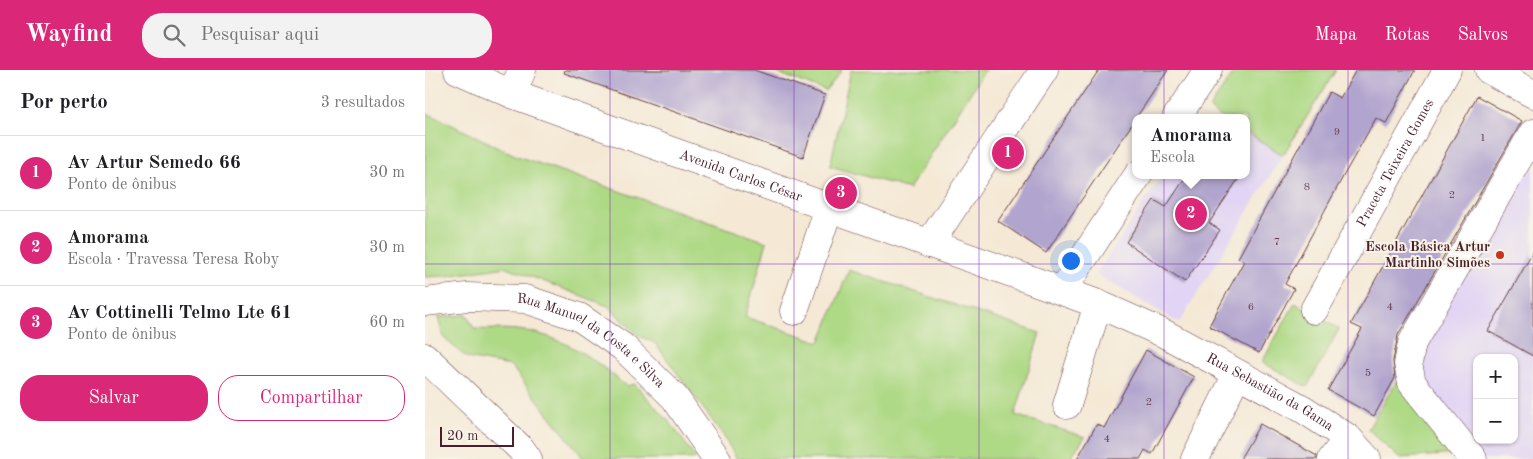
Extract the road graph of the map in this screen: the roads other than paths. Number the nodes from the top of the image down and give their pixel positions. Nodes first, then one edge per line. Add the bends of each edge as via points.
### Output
1 (458, 70) edge
2 (1044, 70) edge
3 (1208, 70) edge
4 (1447, 70) edge
5 (1489, 70) edge
6 (517, 82) edge
7 (1533, 94) edge
8 (1180, 114) edge
9 (1533, 132) edge
10 (1135, 179) edge
11 (829, 208) junction
12 (929, 244) junction
13 (1061, 291) junction
14 (425, 302) edge
15 (1098, 304) junction
16 (1314, 310) dead end
17 (794, 311) dead end
18 (1165, 334) joint
19 (425, 357) edge
20 (1237, 374) junction
21 (1067, 405) dead end
22 (1340, 449) edge
23 (529, 459) edge
24 (717, 459) edge
25 (1195, 459) edge
26 (1367, 459) edge
27 (1473, 459) edge

1 - 6 street, Avenida Carlos César
2 - 12 street
3 - 8 street
4 - 16 street, Praceta Teixeira Gomes
5 - 7 street
6 - 11 street, Avenida Carlos César
9 - 27 street via 1412,344 1408,364 1412,384
10 - 13 street
11 - 12 street, Avenida Carlos César
11 - 17 street
12 - 13 street, Avenida Carlos César
13 - 15 street, Avenida Carlos César
14 - 24 street, Rua Manuel da Costa e Silva via 467,297 525,300 579,317 623,347 675,398
15 - 18 street, Avenida Carlos César
15 - 21 street
18 - 20 street, Rua Sebastião da Gama
19 - 23 street
20 - 22 street, Rua Sebastião da Gama via 1318,418
20 - 25 street
22 - 26 street, Rua Sebastião da Gama

